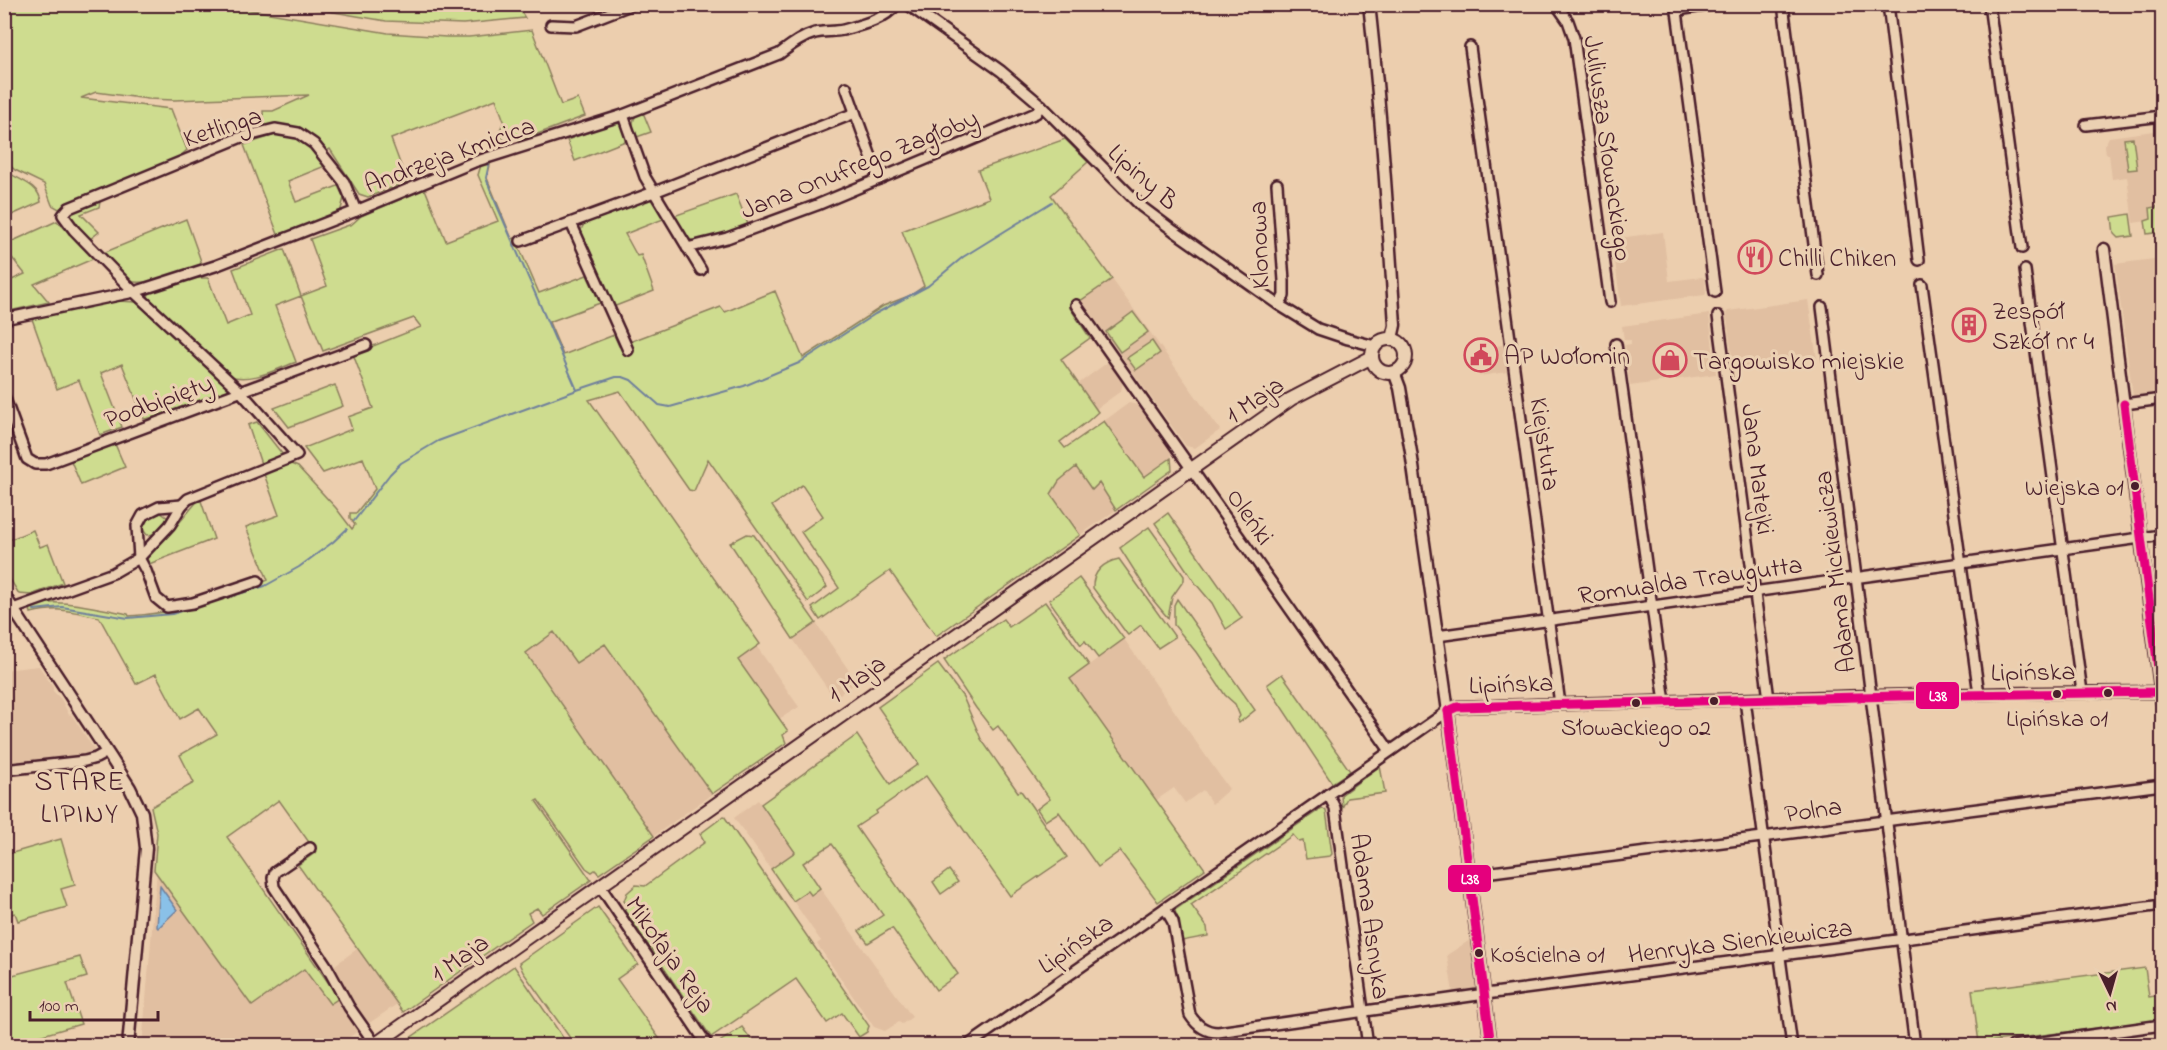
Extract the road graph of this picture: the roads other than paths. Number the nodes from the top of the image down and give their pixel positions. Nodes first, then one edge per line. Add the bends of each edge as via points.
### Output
1 (633, 4) edge
2 (897, 4) edge
3 (907, 4) edge
4 (1370, 4) edge
5 (1556, 4) edge
6 (1718, 4) edge
7 (1784, 4) edge
8 (1888, 4) edge
9 (1989, 4) edge
10 (1677, 7) edge
11 (551, 25) dead end
12 (1470, 47) dead end
13 (846, 87) dead end
14 (1041, 105) junction
15 (855, 113) junction
16 (623, 115) junction
17 (2163, 116) edge
18 (2086, 125) dead end
19 (879, 179) junction
20 (1277, 184) dead end
21 (653, 192) junction
22 (356, 211) junction
23 (571, 223) junction
24 (521, 241) dead end
25 (687, 248) junction
26 (2022, 248) dead end
27 (2104, 249) dead end
28 (1919, 260) dead end
29 (701, 270) dead end
30 (2025, 270) dead end
31 (1818, 275) dead end
32 (1922, 285) dead end
33 (134, 292) junction
34 (1715, 292) dead end
35 (1610, 302) dead end
36 (1076, 305) dead end
37 (1279, 305) junction
38 (1822, 307) dead end
39 (1718, 316) dead end
40 (4, 318) edge
41 (1392, 339) junction
42 (1616, 344) dead end
43 (366, 345) dead end
44 (628, 350) dead end
45 (1374, 352) junction
46 (1394, 372) junction
47 (241, 392) junction
48 (4, 396) edge
49 (2163, 399) edge
50 (2124, 404) junction
51 (1192, 469) junction
52 (182, 505) junction
53 (2163, 535) edge
54 (2142, 537) junction
55 (2062, 549) junction
56 (139, 558) junction
57 (1960, 563) junction
58 (1857, 577) junction
59 (258, 580) dead end
60 (1754, 593) junction
61 (4, 595) edge
62 (1652, 607) junction
63 (13, 609) junction
64 (1550, 619) junction
65 (1437, 636) junction
66 (2082, 692) junction
67 (2162, 692) edge
68 (1979, 694) junction
69 (1870, 697) junction
70 (1769, 699) junction
71 (1745, 700) junction
72 (1665, 702) junction
73 (2163, 704) edge
74 (1560, 705) junction
75 (1448, 711) junction
76 (1390, 751) junction
77 (107, 752) junction
78 (4, 770) edge
79 (2163, 785) edge
80 (1328, 794) junction
81 (1886, 821) junction
82 (1764, 837) junction
83 (310, 848) dead end
84 (1469, 875) junction
85 (600, 886) junction
86 (2163, 905) edge
87 (1165, 908) junction
88 (1901, 940) junction
89 (1781, 956) junction
90 (1484, 995) junction
91 (1363, 1011) junction
92 (2163, 1025) edge
93 (374, 1045) edge
94 (128, 1046) edge
95 (708, 1046) edge
96 (967, 1046) edge
97 (1368, 1046) edge
98 (1491, 1046) edge
99 (1792, 1046) edge
100 (1915, 1046) edge
101 (2013, 1046) edge

1 - 11 street via 576,26
2 - 16 street, Andrzeja Kmicica via 881,18 842,30 815,33 779,54
3 - 14 street, Lipiny B via 1001,71
4 - 41 street via 1388,215 1395,325
5 - 35 street, Juliusza Słowackiego via 1574,38
6 - 10 street
7 - 31 street
8 - 28 street
9 - 26 street
10 - 34 street
12 - 64 street, Kiejstuta
13 - 15 street
14 - 19 street, Jana Onufrego Zagłoby via 1036,113
14 - 37 street, Lipiny B via 1142,207
15 - 19 street
15 - 21 street
16 - 21 street
16 - 22 street, Andrzeja Kmicica via 474,162
17 - 18 street
19 - 25 street, Jana Onufrego Zagłoby via 750,230
20 - 37 street, Klonowa via 1284,281 1284,296
21 - 23 street
21 - 25 street
22 - 33 street, Andrzeja Kmicica via 215,266
22 - 33 street, Ketlinga via 344,182 314,144 298,133 275,129 238,138 69,208 63,215
23 - 24 street
23 - 44 street
25 - 29 street
27 - 50 street
30 - 55 street
32 - 57 street
33 - 40 street, Andrzeja Kmicica
33 - 47 street
36 - 51 street, Oleńki
37 - 45 street, Lipiny B via 1318,328
38 - 58 street, Adama Mickiewicza
39 - 60 street, Jana Matejki
41 - 45 main road via 1382,340
41 - 46 main road via 1400,342 1406,353 1405,363
42 - 62 street
43 - 47 street, Podbipięty
45 - 46 main road via 1380,370
45 - 51 main road, 1 Maja via 1291,399
46 - 65 street via 1411,452
47 - 48 street, Podbipięty via 41,465 27,459
47 - 52 street via 297,455 197,494
49 - 50 street
50 - 54 street
51 - 76 street, Oleńki
51 - 85 main road, 1 Maja
52 - 56 street via 170,525
52 - 56 street via 159,507 139,519
53 - 54 street, Romualda Traugutta
54 - 55 street, Romualda Traugutta
54 - 67 street
55 - 57 street, Romualda Traugutta
55 - 66 street
56 - 59 street via 156,598 167,607 193,603
56 - 63 street via 113,573
57 - 58 street, Romualda Traugutta
57 - 68 street
58 - 60 street, Romualda Traugutta
58 - 69 street, Adama Mickiewicza
60 - 62 street, Romualda Traugutta
60 - 70 street, Jana Matejki
61 - 63 street
62 - 64 street, Romualda Traugutta
62 - 72 street
63 - 77 street
64 - 65 street, Romualda Traugutta
64 - 74 street, Kiejstuta
65 - 75 street
66 - 67 street, Lipińska
66 - 68 street, Lipińska
67 - 73 street
68 - 69 street, Lipińska
69 - 70 street, Lipińska
69 - 81 street, Adama Mickiewicza
70 - 71 street, Lipińska
71 - 72 street, Lipińska
71 - 82 street
72 - 74 street, Lipińska
74 - 75 street, Lipińska via 1457,707
75 - 76 street, Lipińska
75 - 84 street
76 - 80 street, Lipińska
77 - 78 street via 85,761
77 - 94 street via 137,800 146,834
79 - 81 street, Polna
80 - 87 street, Lipińska
80 - 91 street, Adama Asnyka via 1335,808
81 - 82 street, Polna
81 - 88 street, Adama Mickiewicza
82 - 84 street, Polna
82 - 89 street
83 - 93 street via 275,872 274,887
84 - 90 street
85 - 93 main road, 1 Maja
85 - 95 street, Mikołaja Reja
86 - 88 street, Henryka Sienkiewicza
87 - 91 street, Henryka Sienkiewicza via 1173,922 1188,1008 1193,1020 1205,1029 1218,1032
87 - 96 street, Lipińska
88 - 89 street, Henryka Sienkiewicza
88 - 100 street, Adama Mickiewicza
89 - 90 street, Henryka Sienkiewicza
89 - 99 street
90 - 91 street, Henryka Sienkiewicza
90 - 98 street
91 - 97 street, Adama Asnyka
92 - 101 street

